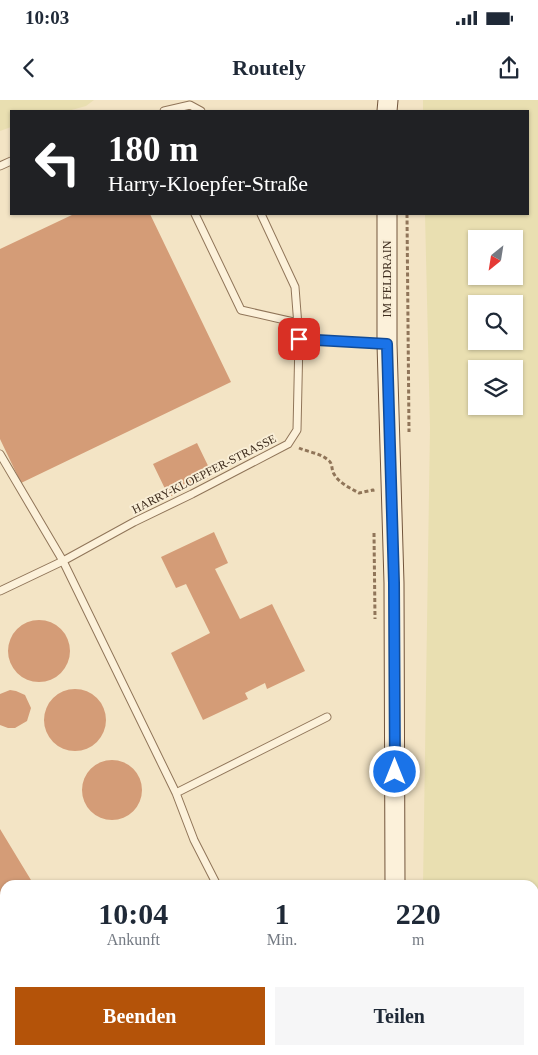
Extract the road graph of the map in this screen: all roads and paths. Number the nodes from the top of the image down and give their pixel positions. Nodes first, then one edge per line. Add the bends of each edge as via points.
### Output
1 (169, 110) edge
2 (199, 110) edge
3 (194, 215) edge
4 (261, 215) edge
5 (387, 215) edge
6 (298, 323) junction
7 (299, 339) junction
8 (387, 344) junction
9 (288, 444) junction
10 (1, 458) edge
11 (373, 500) dead end
12 (374, 529) dead end
13 (62, 561) junction
14 (0, 591) edge
15 (375, 628) dead end
16 (328, 717) dead end
17 (176, 793) junction
18 (214, 880) edge
19 (395, 880) edge

1 - 2 lane via 190,106
3 - 6 lane via 241,310
4 - 6 lane, HARRY-KLOEPFER-STRASSE via 295,287
5 - 8 main road, IM FELDRAIN
6 - 7 lane, HARRY-KLOEPFER-STRASSE
7 - 8 lane
7 - 9 lane, HARRY-KLOEPFER-STRASSE via 297,430
8 - 19 main road, IM FELDRAIN via 394,583
9 - 11 path via 327,459 343,484 359,493 373,490
9 - 13 lane, HARRY-KLOEPFER-STRASSE
10 - 13 lane
12 - 15 path
13 - 14 lane, HARRY-KLOEPFER-STRASSE
13 - 17 lane
16 - 17 lane
17 - 18 lane via 194,840

